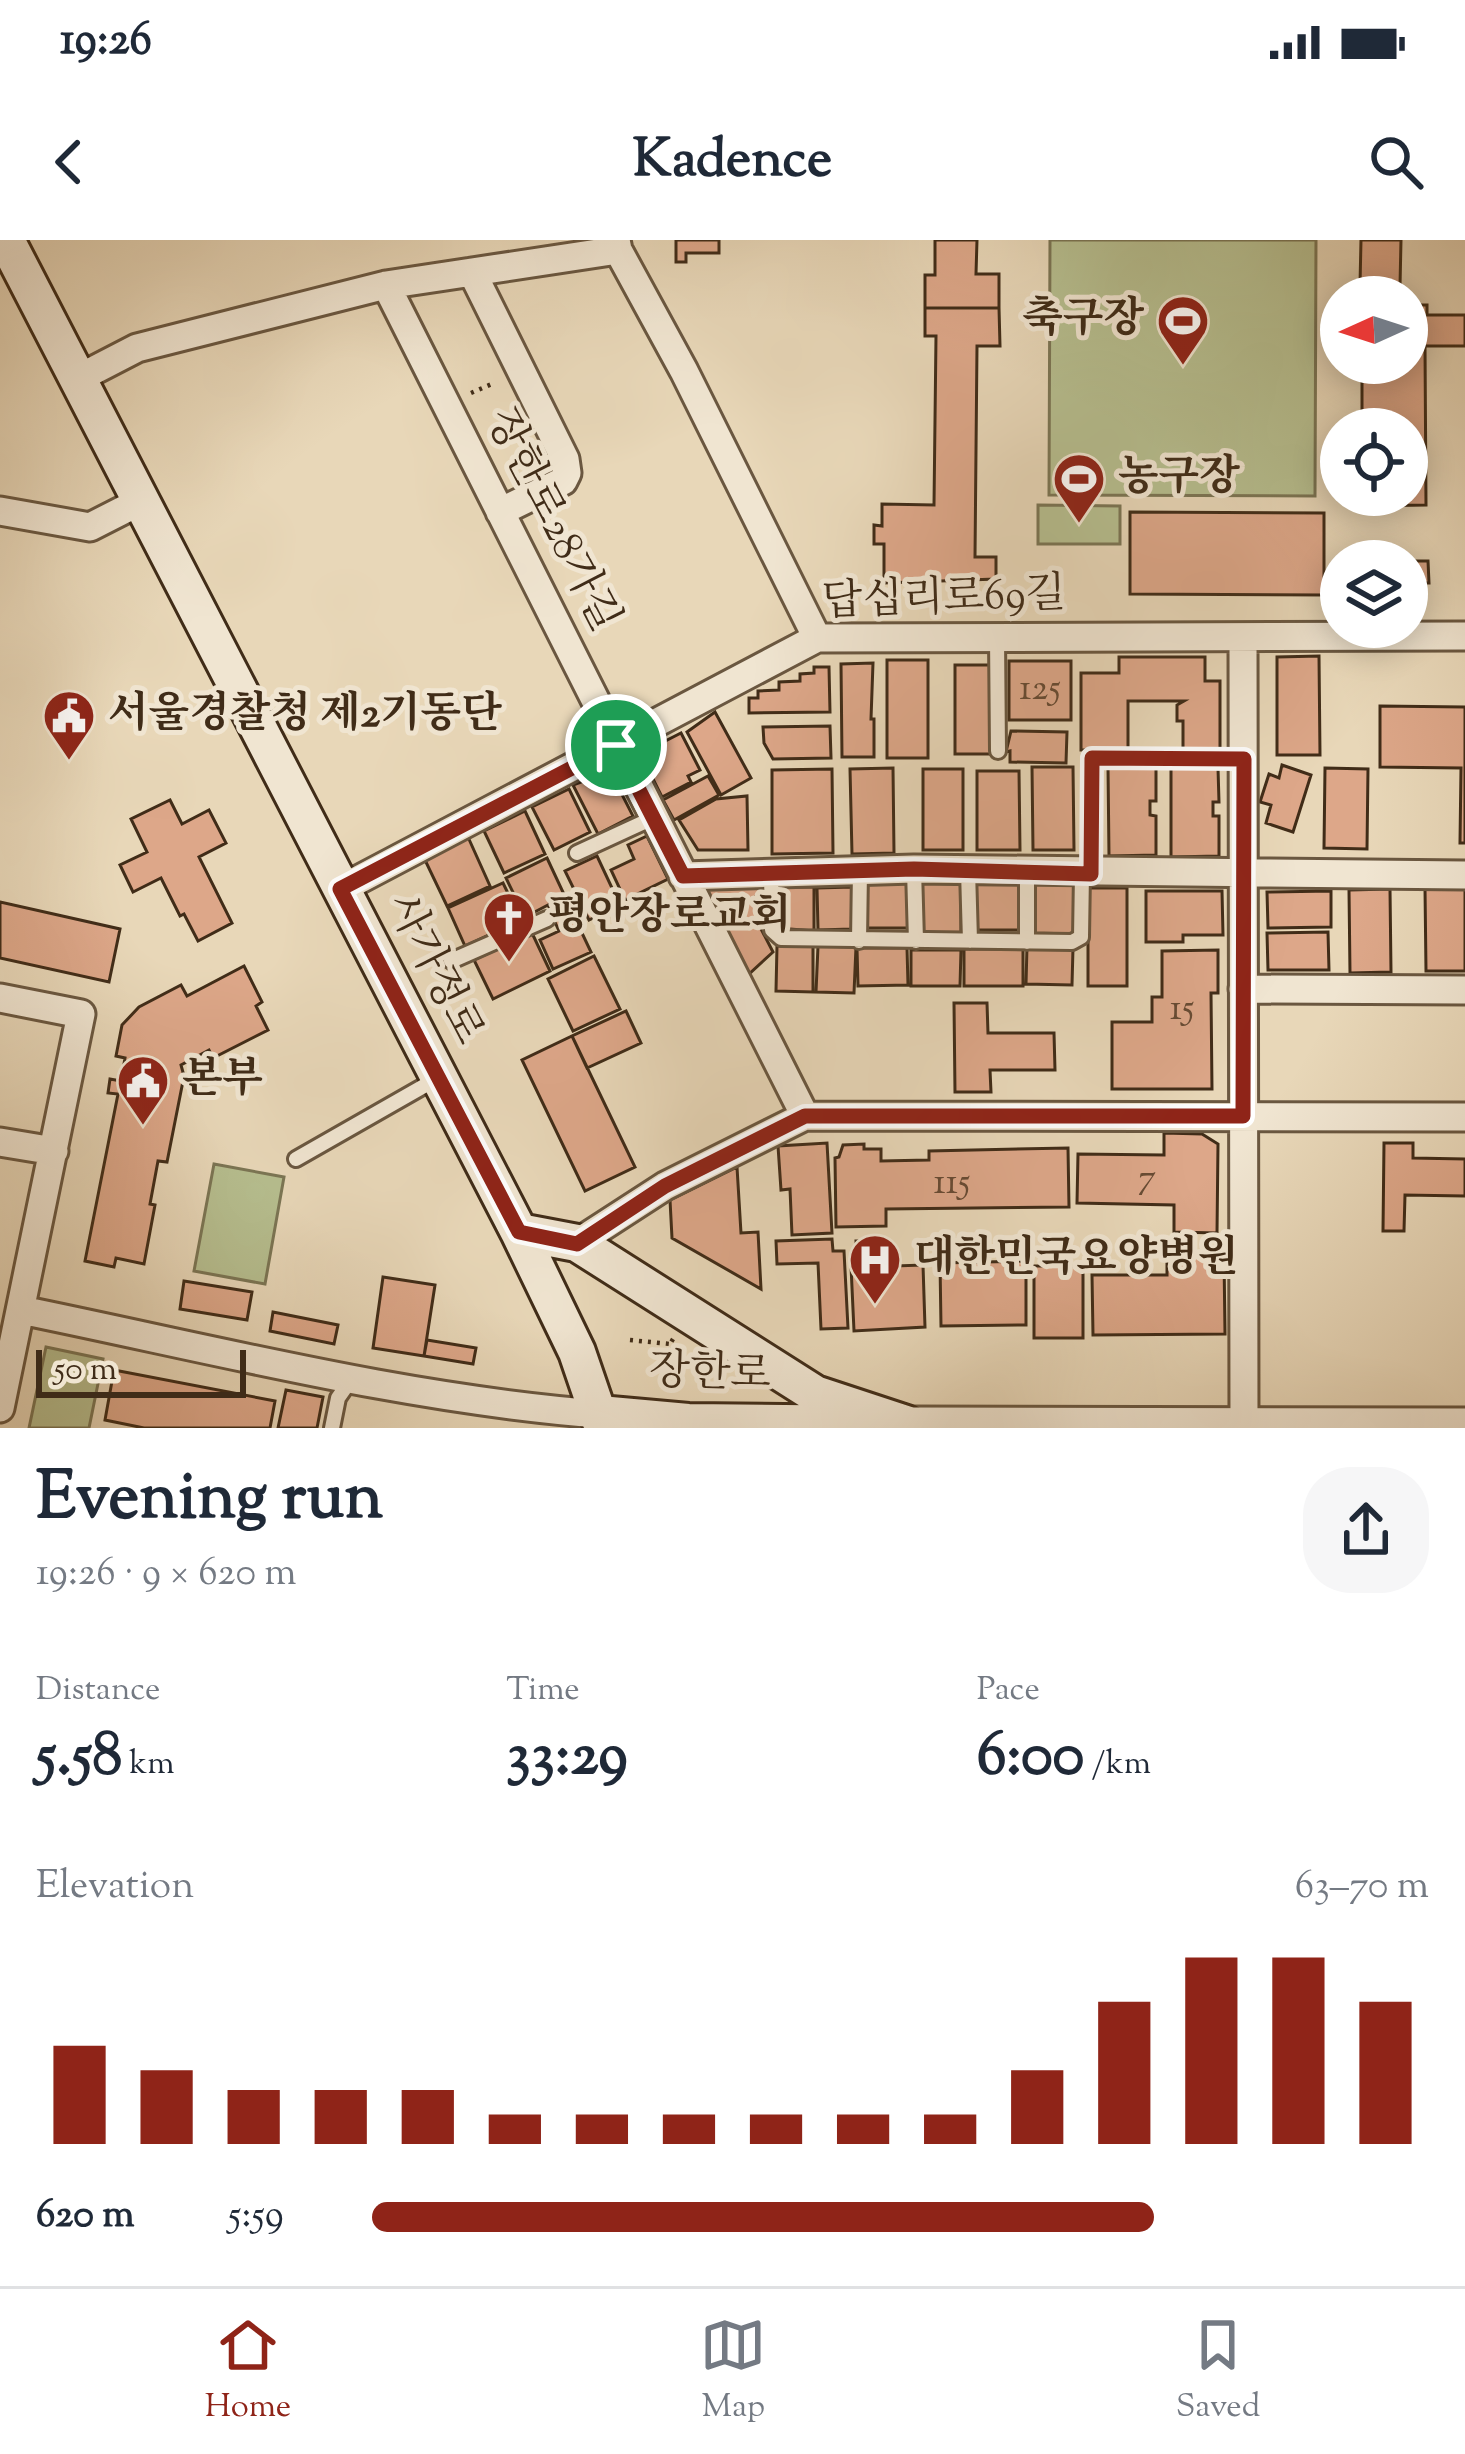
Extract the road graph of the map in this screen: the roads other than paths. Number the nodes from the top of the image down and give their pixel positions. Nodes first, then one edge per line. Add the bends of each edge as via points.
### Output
1 (9, 241) edge
2 (617, 245) edge
3 (472, 272) junction
4 (386, 285) junction
5 (79, 378) junction
6 (141, 501) junction
7 (0, 511) edge
8 (500, 512) junction
9 (1465, 636) edge
10 (997, 637) junction
11 (817, 638) junction
12 (1243, 638) junction
13 (616, 745) junction
14 (998, 751) dead end
15 (1244, 759) junction
16 (653, 818) junction
17 (578, 853) dead end
18 (914, 869) junction
19 (968, 869) junction
20 (860, 870) junction
21 (1027, 871) junction
22 (771, 873) junction
23 (1087, 873) junction
24 (1244, 875) junction
25 (1465, 875) edge
26 (683, 876) junction
27 (340, 889) junction
28 (547, 919) dead end
29 (859, 941) junction
30 (916, 941) junction
31 (970, 941) junction
32 (1027, 942) junction
33 (452, 961) dead end
34 (1243, 989) junction
35 (1465, 989) edge
36 (0, 998) edge
37 (438, 1078) junction
38 (805, 1116) junction
39 (1243, 1116) junction
40 (1465, 1117) edge
41 (0, 1142) edge
42 (54, 1151) junction
43 (296, 1159) dead end
44 (519, 1232) junction
45 (577, 1244) junction
46 (21, 1310) junction
47 (352, 1377) junction
48 (0, 1406) edge
49 (601, 1421) edge
50 (890, 1425) edge
51 (1244, 1425) junction
52 (1465, 1426) edge
53 (332, 1428) edge

1 - 5 main road, 사가정로
2 - 3 street
2 - 11 street
3 - 4 street
3 - 8 street via 567,473
4 - 5 street via 137,348
4 - 8 street, 장한로28가길
5 - 6 main road, 사가정로
6 - 7 street via 89,527
6 - 27 main road, 사가정로
8 - 13 street, 장한로28가길
9 - 12 street, 답십리로69길
10 - 11 street, 답십리로69길
10 - 12 street, 답십리로69길
10 - 14 lane
11 - 13 street, 답십리로69길
12 - 15 street
13 - 16 street, 장한로28가길
13 - 27 street, 답십리로69길
15 - 23 lane via 1092,758
15 - 24 street
16 - 17 lane
16 - 26 street, 장한로28가길
18 - 19 street
18 - 20 street
18 - 30 lane
19 - 21 street
19 - 31 lane
20 - 22 street
20 - 29 lane
21 - 23 street
21 - 32 lane
22 - 26 street
22 - 29 lane via 773,935
23 - 24 street
23 - 32 lane via 1079,940
24 - 25 street
24 - 34 street
26 - 38 street, 장한로28가길
27 - 37 main road, 사가정로
28 - 33 lane, 사가정로
29 - 30 lane
30 - 31 lane
31 - 32 lane
34 - 35 street
34 - 39 street
36 - 42 street via 81,1014
37 - 43 lane
37 - 44 main road, 사가정로
38 - 39 street
38 - 45 street via 665,1186
39 - 40 street
39 - 51 street
41 - 42 street
42 - 46 street
44 - 45 main road
44 - 49 main road, 사가정로
45 - 50 main road via 815,1394
46 - 47 street
46 - 48 street
47 - 49 street
47 - 53 lane
49 - 50 main road, 장한로
50 - 51 street, 장한로
51 - 52 street, 장한로

